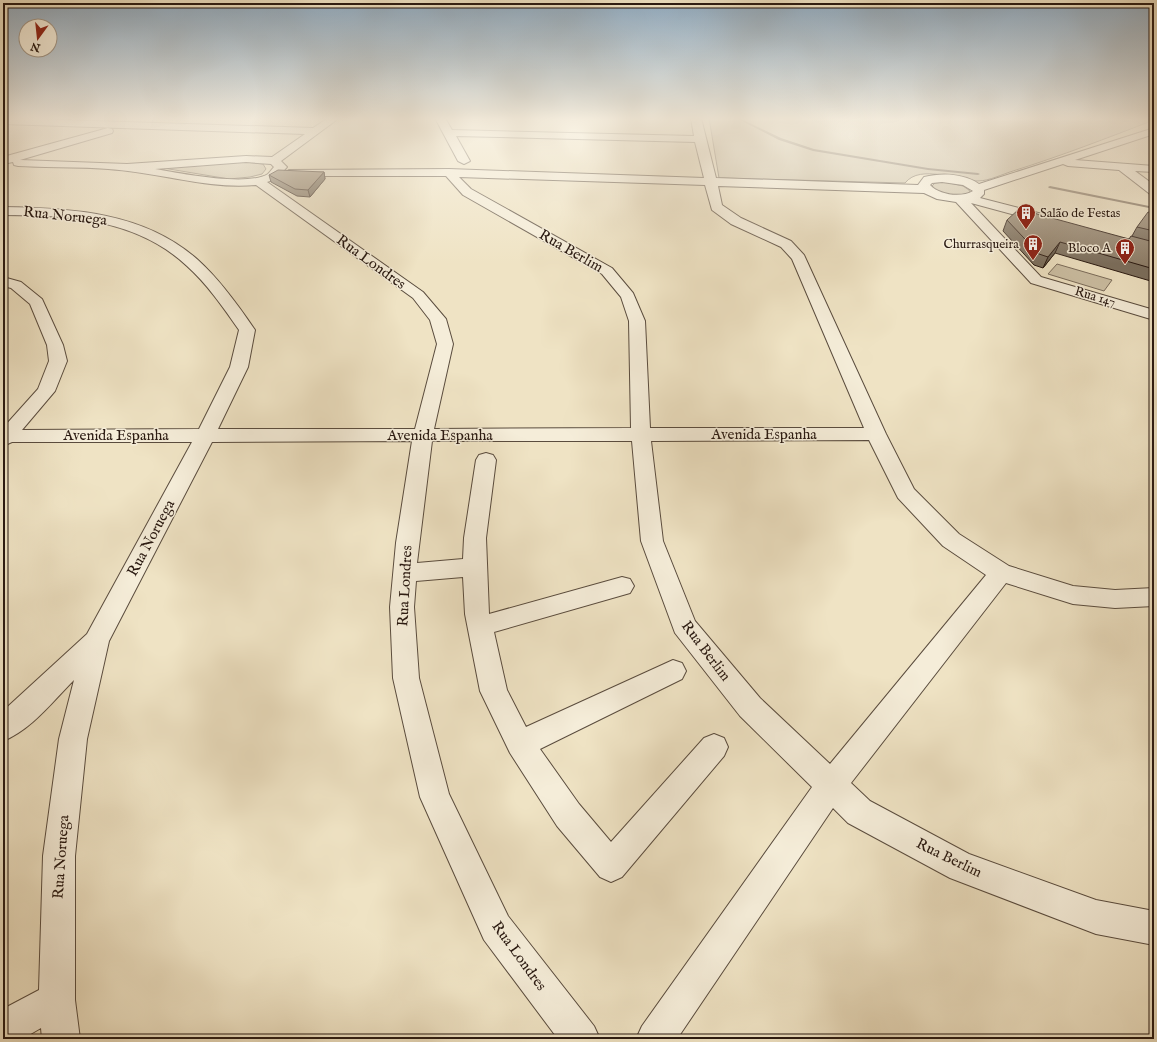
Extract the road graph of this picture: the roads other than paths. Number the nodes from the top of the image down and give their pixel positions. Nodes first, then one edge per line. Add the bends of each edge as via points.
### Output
1 (130, 167) edge
2 (158, 167) edge
3 (263, 167) edge
4 (275, 167) edge
5 (456, 167) junction
6 (707, 167) edge
7 (1047, 167) edge
8 (1116, 167) edge
9 (1122, 167) junction
10 (1154, 169) edge
11 (154, 171) junction
12 (270, 171) junction
13 (712, 183) junction
14 (977, 188) junction
15 (926, 189) junction
16 (1154, 191) edge
17 (964, 198) junction
18 (3, 210) edge
19 (1057, 222) edge
20 (3, 281) edge
21 (1154, 315) edge
22 (206, 434) junction
23 (641, 434) junction
24 (876, 434) junction
25 (424, 435) junction
26 (4, 437) edge
27 (486, 460) dead end
28 (475, 567) junction
29 (1001, 573) junction
30 (404, 574) junction
31 (622, 586) dead end
32 (1154, 597) edge
33 (481, 626) junction
34 (96, 641) junction
35 (673, 671) dead end
36 (3, 728) edge
37 (520, 744) junction
38 (714, 747) dead end
39 (831, 785) junction
40 (1154, 928) edge
41 (57, 1000) junction
42 (3, 1029) edge
43 (61, 1039) edge
44 (580, 1039) edge
45 (655, 1039) edge

1 - 11 street
2 - 11 street
3 - 12 street
4 - 12 street
5 - 12 street
5 - 13 street
5 - 23 street, Rua Berlim via 467,192 607,272 628,296 637,321
6 - 13 street
7 - 14 street
8 - 9 street
9 - 10 street
9 - 16 street
11 - 12 street via 236,184
12 - 25 street, Rua Londres via 418,295 438,319 445,344
13 - 15 street
13 - 24 street via 716,207 736,222 786,244 799,258
14 - 15 street via 958,180 942,178 925,183
14 - 17 street via 978,194
15 - 17 street via 943,197
17 - 19 street
17 - 21 street, Rua 147 via 1036,280
18 - 22 street, Rua Noruega via 88,216 120,223 154,235 183,254 224,297 247,330 239,367
20 - 26 street via 16,285 37,302 55,345 58,361 46,391
22 - 25 street, Avenida Espanha
22 - 26 street, Avenida Espanha
22 - 34 street, Rua Noruega
23 - 24 street, Avenida Espanha
23 - 25 street, Avenida Espanha
23 - 39 street, Rua Berlim via 652,541 684,626 750,707
24 - 29 street via 905,493 951,540
25 - 30 street, Rua Londres
27 - 28 street via 475,538
28 - 30 street
28 - 33 street
29 - 32 street via 1073,595 1115,599
29 - 39 street
30 - 44 street, Rua Londres via 402,607 406,678 435,797 496,928
31 - 33 street
33 - 37 street via 494,691
34 - 36 street
34 - 41 street, Rua Noruega via 73,738 59,856
35 - 37 street
37 - 38 street via 568,815 612,866
39 - 40 street, Rua Berlim via 859,812 961,867 1096,917
39 - 45 street
41 - 42 street
41 - 43 street, Rua Noruega

